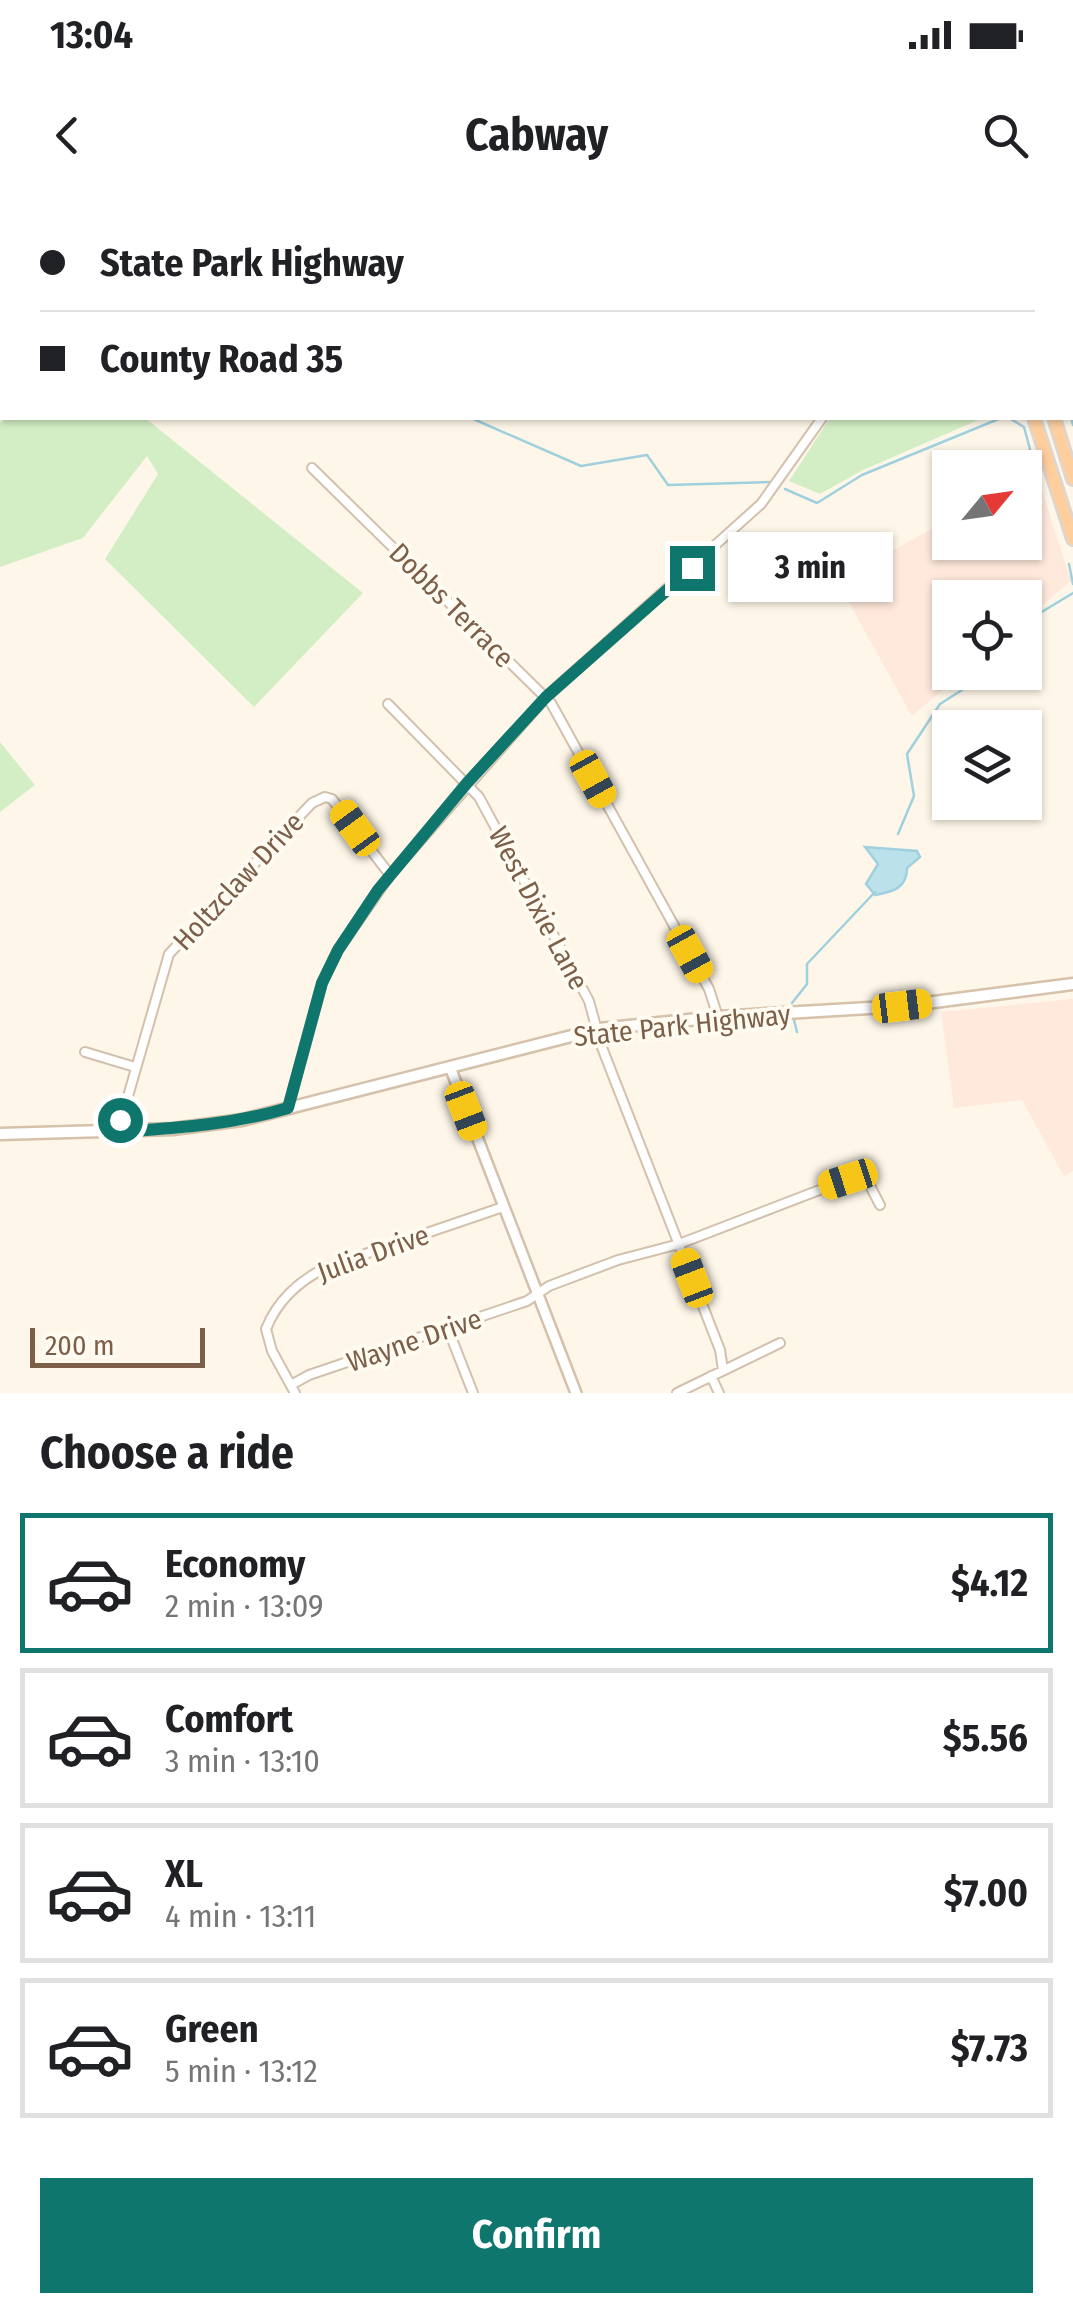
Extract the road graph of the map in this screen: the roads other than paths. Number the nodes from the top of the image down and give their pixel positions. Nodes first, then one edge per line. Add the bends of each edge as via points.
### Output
1 (821, 420) edge
2 (1035, 420) edge
3 (1055, 420) edge
4 (312, 468) dead end
5 (1073, 479) edge
6 (1073, 539) edge
7 (546, 697) junction
8 (388, 704) dead end
9 (467, 783) junction
10 (390, 875) junction
11 (1073, 984) edge
12 (718, 1017) junction
13 (598, 1029) junction
14 (85, 1052) dead end
15 (135, 1067) junction
16 (450, 1067) junction
17 (288, 1108) junction
18 (118, 1132) junction
19 (0, 1134) edge
20 (880, 1204) dead end
21 (503, 1208) junction
22 (678, 1244) junction
23 (538, 1296) junction
24 (448, 1329) junction
25 (780, 1343) dead end
26 (723, 1370) junction
27 (712, 1376) junction
28 (293, 1389) edge
29 (473, 1393) edge
30 (576, 1393) edge
31 (677, 1393) edge
32 (720, 1393) edge

1 - 7 street via 754,512
2 - 6 highway
3 - 5 highway
4 - 7 street, Dobbs Terrace
7 - 9 street
7 - 12 street, Dobbs Terrace via 709,989
8 - 9 street, West Dixie Lane
9 - 10 street
9 - 13 street, West Dixie Lane via 558,940
10 - 15 street, Holtzclaw Drive via 338,804 328,797 312,803 173,948
10 - 17 street via 327,971
11 - 12 main road, State Park Highway via 902,1006
12 - 13 main road, State Park Highway
13 - 16 main road, State Park Highway
13 - 22 street, West Dixie Lane
14 - 15 street
15 - 18 street, Holtzclaw Drive
16 - 17 main road, State Park Highway
16 - 21 street
17 - 18 main road, State Park Highway via 204,1126
18 - 19 main road, State Park Highway
20 - 22 street, Wayne Drive via 867,1180 854,1178
21 - 23 street
21 - 28 street, Julia Drive via 315,1273 284,1300 266,1329
22 - 23 street, Wayne Drive via 618,1260
22 - 26 street, West Dixie Lane
23 - 24 street, Wayne Drive
23 - 30 street
24 - 28 street, Wayne Drive via 309,1375
24 - 29 street
25 - 26 street
26 - 27 street
27 - 31 street
27 - 32 street

